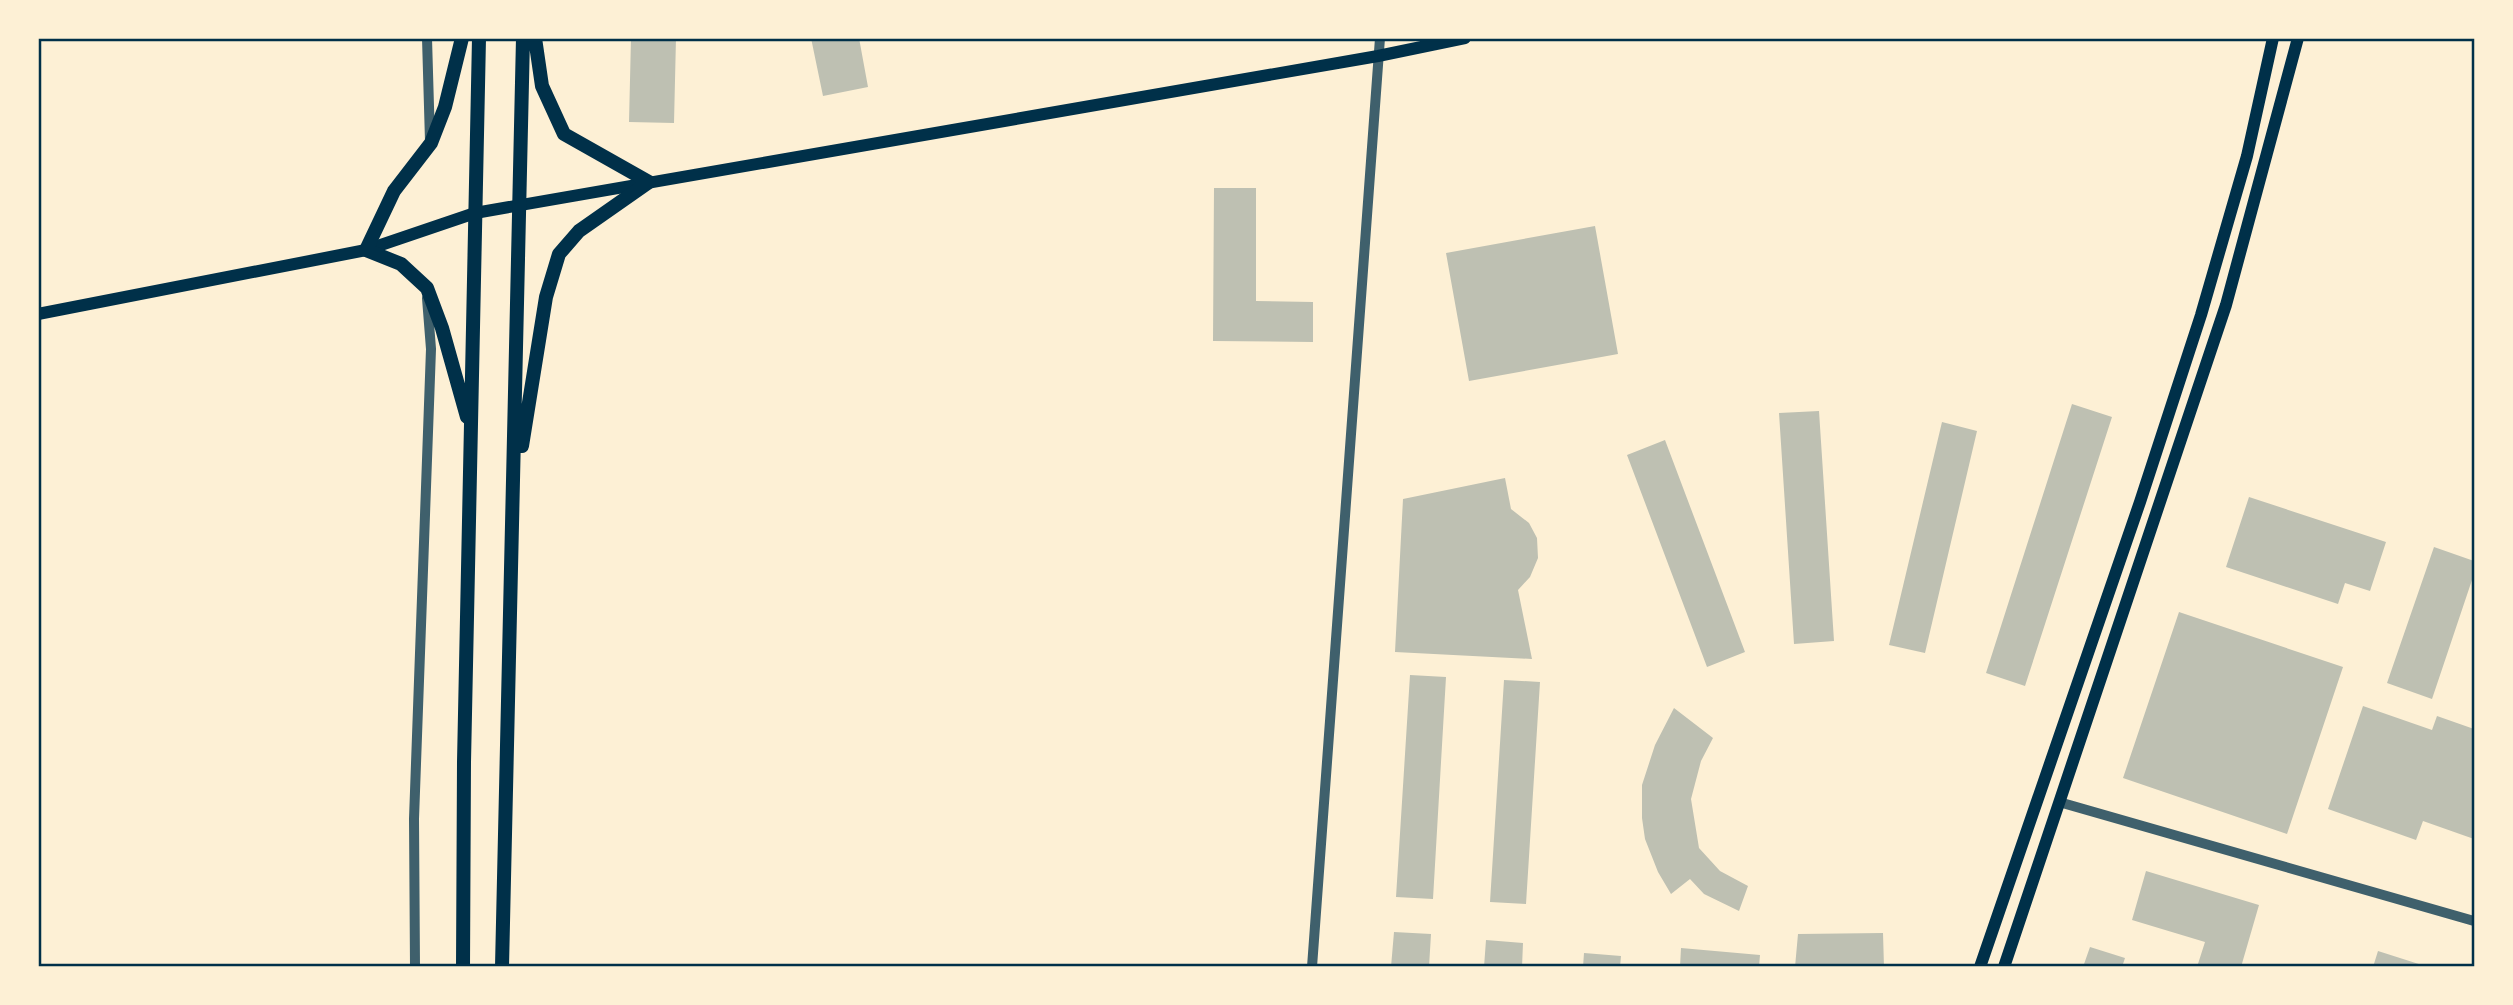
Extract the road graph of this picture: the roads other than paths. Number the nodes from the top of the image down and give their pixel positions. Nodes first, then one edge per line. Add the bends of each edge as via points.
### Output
1 (427, 38) edge
2 (462, 38) edge
3 (479, 38) edge
4 (523, 38) edge
5 (535, 38) edge
6 (1380, 38) edge
7 (1465, 38) edge
8 (2273, 38) edge
9 (2298, 38) edge
10 (1378, 56) junction
11 (430, 143) junction
12 (649, 182) junction
13 (520, 206) junction
14 (475, 213) junction
15 (366, 250) junction
16 (427, 288) junction
17 (38, 314) edge
18 (471, 432) junction
19 (513, 496) junction
20 (2059, 802) junction
21 (2474, 921) edge
22 (463, 937) junction
23 (503, 942) junction
24 (415, 967) edge
25 (457, 967) edge
26 (463, 967) edge
27 (502, 967) edge
28 (508, 967) edge
29 (1312, 967) edge
30 (1980, 967) edge
31 (2004, 967) edge

1 - 11 street
2 - 11 main road via 445,107
3 - 14 main road
4 - 13 main road
5 - 12 main road via 542,86 564,134
6 - 10 street
7 - 10 main road
8 - 30 main road via 2247,156 2201,316
9 - 20 main road via 2226,305
10 - 12 main road
10 - 29 street
11 - 15 main road via 394,191
12 - 13 main road
12 - 19 main road via 579,231 559,254 546,297
13 - 14 main road
13 - 19 main road
14 - 15 main road
14 - 18 main road
15 - 16 main road via 401,264
15 - 17 main road
16 - 18 main road
16 - 24 street via 431,349 414,819
18 - 22 main road
19 - 23 main road
20 - 21 street
20 - 31 main road
22 - 25 main road
22 - 26 main road
23 - 27 main road
23 - 28 main road

